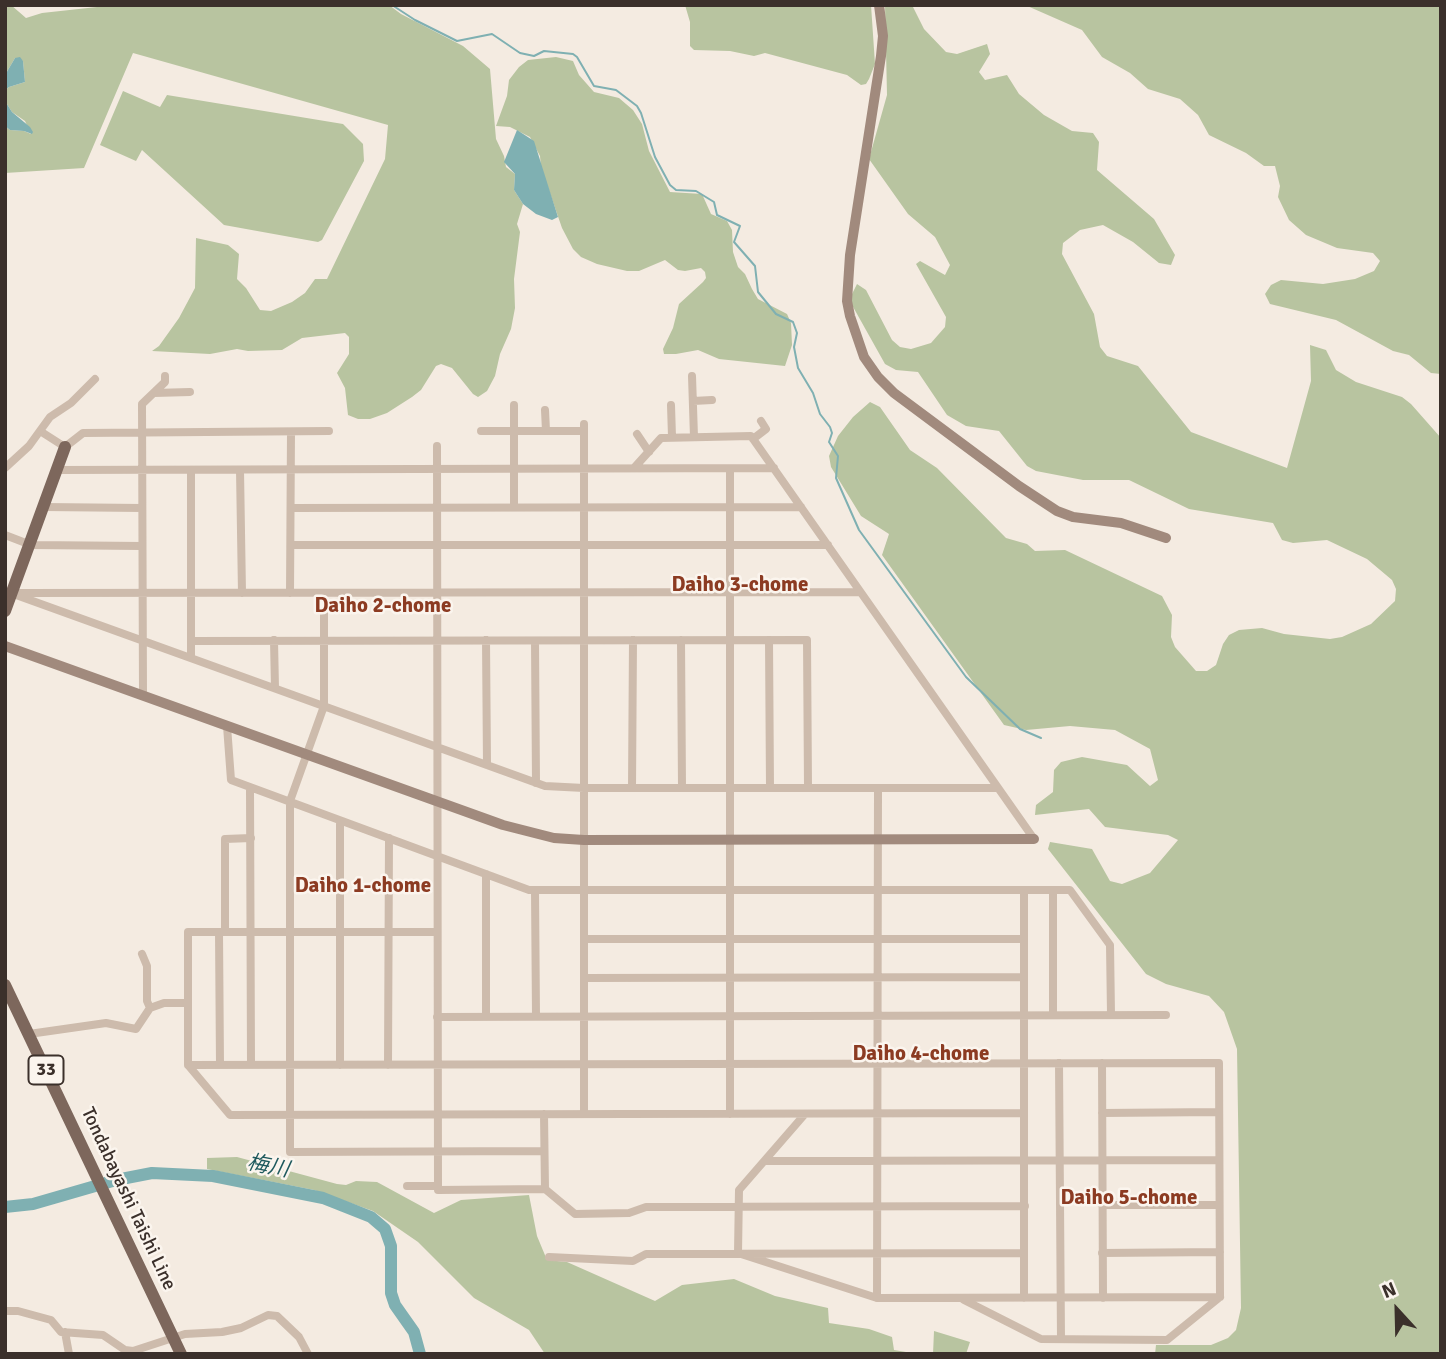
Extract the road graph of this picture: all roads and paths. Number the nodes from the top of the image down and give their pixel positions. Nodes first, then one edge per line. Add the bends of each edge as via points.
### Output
1 (878, 5) edge
2 (165, 376) dead end
3 (692, 376) dead end
4 (95, 379) dead end
5 (190, 392) dead end
6 (154, 393) junction
7 (712, 400) dead end
8 (693, 401) junction
9 (514, 405) dead end
10 (671, 405) dead end
11 (545, 410) dead end
12 (761, 421) dead end
13 (40, 430) junction
14 (329, 431) dead end
15 (481, 431) dead end
16 (514, 431) junction
17 (546, 431) junction
18 (142, 432) junction
19 (291, 432) junction
20 (637, 434) dead end
21 (694, 437) junction
22 (672, 438) junction
23 (753, 439) junction
24 (437, 446) dead end
25 (65, 447) junction
26 (649, 452) junction
27 (5, 468) edge
28 (634, 468) junction
29 (774, 468) junction
30 (514, 469) junction
31 (584, 469) junction
32 (730, 469) junction
33 (57, 470) junction
34 (142, 470) junction
35 (191, 470) junction
36 (240, 470) junction
37 (291, 470) junction
38 (438, 470) junction
39 (730, 506) junction
40 (44, 507) junction
41 (514, 507) junction
42 (584, 507) junction
43 (801, 507) junction
44 (142, 508) junction
45 (291, 508) junction
46 (438, 508) junction
47 (5, 535) edge
48 (1166, 538) dead end
49 (730, 544) junction
50 (31, 545) junction
51 (291, 545) junction
52 (438, 545) junction
53 (584, 545) junction
54 (828, 545) junction
55 (142, 546) junction
56 (9, 592) edge
57 (860, 592) junction
58 (143, 593) junction
59 (191, 593) junction
60 (242, 593) junction
61 (290, 593) junction
62 (324, 593) junction
63 (437, 593) junction
64 (584, 593) junction
65 (730, 593) junction
66 (5, 611) edge
67 (143, 640) junction
68 (191, 640) junction
69 (274, 640) junction
70 (323, 640) junction
71 (438, 640) junction
72 (486, 640) junction
73 (584, 640) junction
74 (633, 640) junction
75 (681, 640) junction
76 (731, 640) junction
77 (769, 640) junction
78 (535, 641) junction
79 (5, 646) edge
80 (191, 658) junction
81 (275, 688) junction
82 (143, 694) junction
83 (324, 706) junction
84 (227, 726) junction
85 (438, 747) junction
86 (306, 754) junction
87 (487, 765) junction
88 (536, 783) junction
89 (808, 787) junction
90 (250, 788) junction
91 (584, 788) junction
92 (632, 788) junction
93 (682, 788) junction
94 (730, 788) junction
95 (771, 788) junction
96 (878, 788) junction
97 (997, 788) junction
98 (290, 802) junction
99 (438, 802) junction
100 (340, 821) junction
101 (251, 838) junction
102 (389, 838) junction
103 (730, 839) junction
104 (877, 839) junction
105 (1034, 839) joint
106 (584, 840) junction
107 (437, 856) junction
108 (486, 874) junction
109 (730, 890) junction
110 (1053, 890) junction
111 (535, 891) junction
112 (584, 891) junction
113 (877, 891) junction
114 (1024, 891) junction
115 (222, 932) junction
116 (252, 932) junction
117 (289, 932) junction
118 (340, 932) junction
119 (388, 932) junction
120 (437, 932) junction
121 (584, 939) junction
122 (730, 939) junction
123 (877, 939) junction
124 (1024, 939) junction
125 (142, 954) dead end
126 (730, 977) junction
127 (1024, 977) junction
128 (584, 978) junction
129 (877, 978) junction
130 (5, 985) edge
131 (187, 1003) junction
132 (150, 1008) junction
133 (1111, 1014) junction
134 (877, 1015) junction
135 (1024, 1015) junction
136 (1054, 1015) junction
137 (1166, 1015) dead end
138 (536, 1016) junction
139 (584, 1016) junction
140 (730, 1016) junction
141 (437, 1017) junction
142 (486, 1017) junction
143 (29, 1034) junction
144 (1024, 1063) junction
145 (1059, 1063) junction
146 (1102, 1063) junction
147 (584, 1064) junction
148 (730, 1064) junction
149 (878, 1064) junction
150 (188, 1065) junction
151 (220, 1065) junction
152 (251, 1065) junction
153 (290, 1065) junction
154 (340, 1065) junction
155 (388, 1065) junction
156 (438, 1065) junction
157 (1024, 1112) junction
158 (1219, 1112) junction
159 (438, 1113) junction
160 (878, 1113) junction
161 (1102, 1113) junction
162 (289, 1114) junction
163 (544, 1114) junction
164 (584, 1114) junction
165 (730, 1114) junction
166 (805, 1114) junction
167 (544, 1150) junction
168 (438, 1151) junction
169 (765, 1160) junction
170 (878, 1160) junction
171 (1024, 1160) junction
172 (1060, 1160) junction
173 (1102, 1160) junction
174 (1219, 1160) junction
175 (407, 1186) dead end
176 (438, 1186) junction
177 (545, 1189) junction
178 (1102, 1205) junction
179 (1219, 1205) junction
180 (1025, 1206) junction
181 (740, 1207) junction
182 (878, 1207) junction
183 (1220, 1252) junction
184 (738, 1253) junction
185 (877, 1253) junction
186 (1102, 1253) junction
187 (1024, 1254) junction
188 (549, 1257) dead end
189 (1220, 1297) junction
190 (877, 1298) junction
191 (961, 1298) junction
192 (1024, 1298) junction
193 (1060, 1298) junction
194 (1103, 1298) junction
195 (5, 1311) edge
196 (65, 1332) junction
197 (1061, 1339) junction
198 (69, 1354) edge
199 (181, 1354) edge
200 (308, 1354) edge

1 - 48 street via 881,56 847,301 864,357 894,393 1057,511 1121,523
2 - 6 street
3 - 8 street
4 - 13 street
5 - 6 street
6 - 18 street via 142,404
7 - 8 street
8 - 21 street
9 - 16 street
10 - 22 street
11 - 17 street
12 - 23 street via 766,429
13 - 25 street
13 - 27 street
14 - 19 street
15 - 16 street
16 - 17 street
16 - 30 street
17 - 31 street via 584,428
18 - 19 street
18 - 25 street via 83,433
18 - 34 street
19 - 37 street
20 - 26 street
21 - 22 street
21 - 23 street
22 - 26 street via 661,438
23 - 29 street
24 - 38 street
25 - 33 main road
26 - 28 street
28 - 31 street
28 - 32 street
29 - 32 street
29 - 43 street
30 - 31 street
30 - 38 street
30 - 41 street
31 - 42 street
32 - 39 street
33 - 34 street
33 - 40 main road
34 - 35 street
34 - 44 street
35 - 36 street
35 - 59 street
36 - 37 street
36 - 60 street
37 - 38 street
37 - 45 street
38 - 46 street
39 - 42 street
39 - 43 street
39 - 49 street
40 - 44 street
40 - 50 main road
41 - 42 street
41 - 46 street
42 - 53 street
43 - 54 street
44 - 55 street
45 - 46 street
45 - 51 street
46 - 52 street
47 - 50 street
49 - 53 street
49 - 54 street
49 - 65 street
50 - 55 street
50 - 56 main road
51 - 52 street
51 - 61 street
52 - 53 street
52 - 63 street
53 - 64 street
54 - 57 street
55 - 58 street
56 - 58 street
56 - 66 main road
56 - 67 street
57 - 65 street
57 - 97 street
58 - 59 street
58 - 67 street
59 - 60 street
59 - 68 street
60 - 61 street
61 - 62 street
62 - 63 street
62 - 70 street
63 - 64 street
63 - 71 street
64 - 65 street
64 - 73 street
65 - 76 street
67 - 80 street
67 - 82 street
68 - 69 street
68 - 80 street
69 - 70 street
69 - 81 street
70 - 71 street
70 - 83 street
71 - 72 street
71 - 85 street
72 - 78 street
72 - 87 street
73 - 74 street
73 - 78 street
73 - 91 street
74 - 75 street
74 - 92 street
75 - 76 street
75 - 93 street
76 - 77 street
76 - 94 street
77 - 89 street via 807,640
77 - 95 street
78 - 88 street
79 - 82 street
80 - 81 street
81 - 83 street
82 - 84 street
83 - 85 street
83 - 86 street
84 - 86 street
84 - 90 street via 231,780
85 - 87 street
85 - 99 street
86 - 98 street
86 - 99 street
87 - 88 street
88 - 91 street
89 - 95 street
89 - 96 street
90 - 98 street
90 - 101 street
91 - 92 street
91 - 106 street
92 - 93 street
93 - 94 street
94 - 95 street
94 - 103 street
96 - 97 street
96 - 104 street
97 - 105 street
98 - 100 street
98 - 117 street
99 - 106 street via 525,832
99 - 107 street
100 - 102 street
100 - 118 street
101 - 115 street via 225,839
101 - 116 street
102 - 107 street
102 - 119 street
103 - 104 street
103 - 106 street
103 - 109 street
104 - 105 street
104 - 113 street
106 - 112 street
107 - 108 street
107 - 120 street
108 - 111 street
108 - 142 street
109 - 112 street
109 - 113 street
109 - 122 street
110 - 114 street
110 - 133 street via 1070,890 1110,945
110 - 136 street
111 - 112 street
111 - 138 street
112 - 121 street
113 - 114 street
113 - 123 street
114 - 124 street
115 - 116 street
115 - 131 street via 188,932
115 - 151 street
116 - 117 street
116 - 152 street
117 - 118 street
117 - 153 street
118 - 119 street
118 - 154 street
119 - 120 street
119 - 155 street
120 - 141 street
121 - 122 street
121 - 128 street
122 - 123 street
122 - 126 street
123 - 124 street
123 - 129 street
124 - 127 street
125 - 132 street
126 - 128 street
126 - 129 street
126 - 140 street
127 - 129 street
127 - 135 street
128 - 139 street
129 - 134 street
130 - 143 main road, Tondabayashi Taishi Line / 33
131 - 132 street
131 - 150 street
132 - 143 street via 136,1029 106,1023
133 - 136 street
133 - 137 street
134 - 135 street
134 - 140 street
134 - 149 street
135 - 136 street
135 - 144 street
138 - 139 street
138 - 142 street
139 - 140 street
139 - 147 street
140 - 148 street
141 - 142 street
141 - 156 street
143 - 199 main road, Tondabayashi Taishi Line / 33
144 - 145 street
144 - 149 street
144 - 157 street
145 - 146 street
145 - 172 street
146 - 158 street via 1219,1063
146 - 161 street
147 - 148 street
147 - 156 street
147 - 164 street
148 - 149 street
148 - 165 street
149 - 160 street
150 - 151 street
150 - 162 street via 230,1115
151 - 152 street
152 - 153 street
153 - 154 street
153 - 162 street
154 - 155 street
155 - 156 street
156 - 159 street
157 - 160 street
157 - 171 street
158 - 161 street
158 - 174 street
159 - 162 street
159 - 163 street
159 - 168 street
160 - 166 street
160 - 170 street
161 - 173 street
162 - 168 street via 290,1152
163 - 164 street
163 - 167 street
164 - 165 street
165 - 166 street
166 - 169 street
167 - 168 street
167 - 177 street
168 - 176 street
169 - 170 street
169 - 181 street via 739,1190
170 - 171 street
170 - 182 street
171 - 172 street
171 - 180 street
172 - 173 street
172 - 193 street
173 - 174 street
173 - 178 street
174 - 179 street
175 - 176 street
176 - 177 street via 438,1190
177 - 181 street via 575,1214 629,1213 646,1207
178 - 179 street
178 - 186 street
179 - 183 street
180 - 182 street
180 - 187 street
181 - 182 street
181 - 184 street
182 - 185 street
183 - 186 street
183 - 189 street
184 - 185 street
184 - 188 street via 646,1254 633,1261
184 - 190 street
185 - 187 street
185 - 190 street
186 - 194 street
187 - 192 street
189 - 194 street
189 - 197 street via 1167,1340
190 - 191 street
191 - 192 street
191 - 197 street via 1041,1339
192 - 193 street
193 - 194 street
193 - 197 street
195 - 196 street via 51,1320
196 - 198 street
196 - 200 street via 103,1335 133,1351 185,1334 241,1328 268,1315 277,1316 299,1337

